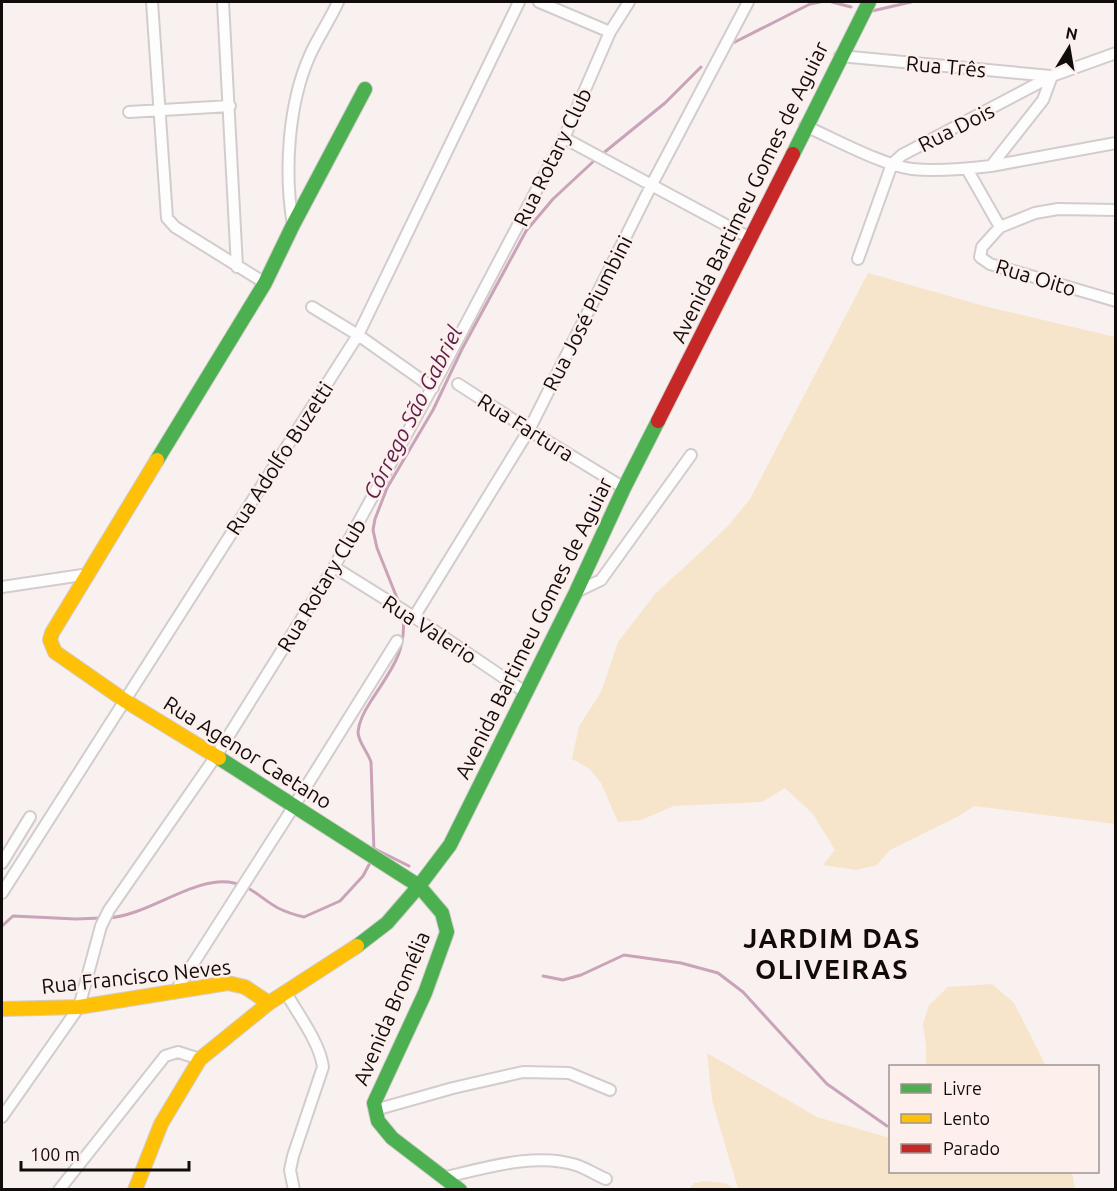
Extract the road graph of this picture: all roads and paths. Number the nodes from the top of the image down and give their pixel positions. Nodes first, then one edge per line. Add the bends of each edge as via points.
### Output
1 (152, 2) edge
2 (223, 2) edge
3 (325, 2) edge
4 (519, 2) edge
5 (539, 2) edge
6 (629, 2) edge
7 (748, 2) edge
8 (337, 4) edge
9 (868, 4) edge
10 (610, 33) junction
11 (1116, 53) edge
12 (840, 56) junction
13 (1052, 76) junction
14 (365, 89) dead end
15 (230, 106) junction
16 (160, 110) junction
17 (129, 112) dead end
18 (805, 126) junction
19 (564, 138) junction
20 (1116, 143) edge
21 (892, 164) junction
22 (991, 166) junction
23 (967, 169) junction
24 (651, 186) junction
25 (1116, 210) edge
26 (293, 225) junction
27 (1000, 228) junction
28 (750, 238) junction
29 (858, 259) dead end
30 (237, 267) junction
31 (265, 283) junction
32 (1116, 301) edge
33 (312, 307) dead end
34 (357, 335) junction
35 (458, 384) dead end
36 (433, 388) junction
37 (529, 430) junction
38 (691, 455) dead end
39 (624, 488) junction
40 (334, 567) junction
41 (89, 574) junction
42 (2, 587) edge
43 (576, 592) junction
44 (412, 616) junction
45 (397, 641) dead end
46 (525, 692) junction
47 (124, 700) junction
48 (216, 756) junction
49 (294, 806) junction
50 (30, 817) dead end
51 (2, 863) edge
52 (419, 886) junction
53 (2, 893) edge
54 (175, 992) junction
55 (286, 993) junction
56 (269, 1003) junction
57 (79, 1007) junction
58 (2, 1009) edge
59 (200, 1059) junction
60 (610, 1090) dead end
61 (375, 1110) junction
62 (2, 1117) edge
63 (446, 1177) junction
64 (606, 1179) dead end
65 (59, 1190) edge
66 (135, 1190) edge
67 (294, 1190) edge
68 (460, 1190) edge

1 - 16 street
2 - 15 street
3 - 8 street
4 - 34 street, Rua Adolfo Buzetti
5 - 10 street
6 - 10 street, Rua Rotary Club
7 - 24 street, Rua José Piumbini
8 - 26 street via 310,54 296,100 289,148
9 - 12 street, Avenida Bartimeu Gomes de Aguiar
10 - 19 street, Rua Rotary Club
11 - 13 street, Rua Dois
12 - 13 street, Rua Três
12 - 18 street, Avenida Bartimeu Gomes de Aguiar
13 - 21 street, Rua Dois via 911,149
13 - 22 street via 1043,100
14 - 26 street
15 - 16 street
15 - 30 street
16 - 17 street
16 - 30 street via 167,218
18 - 21 street
18 - 28 street, Avenida Bartimeu Gomes de Aguiar
19 - 24 street
19 - 36 street, Rua Rotary Club
20 - 22 street
21 - 23 street via 912,169
21 - 29 street
22 - 23 street
23 - 27 street
24 - 28 street
24 - 37 street, Rua José Piumbini
25 - 27 street via 1058,209 1035,213
26 - 31 street
27 - 32 street, Rua Oito via 980,252 980,257 990,264
28 - 39 street, Avenida Bartimeu Gomes de Aguiar
30 - 31 street
31 - 41 street
33 - 34 street
34 - 36 street
34 - 47 street, Rua Adolfo Buzetti
35 - 37 street, Rua Fartura
36 - 40 street, Rua Rotary Club
37 - 39 street, Rua Fartura
37 - 44 street, Rua José Piumbini
38 - 43 street via 601,580
39 - 43 street, Avenida Bartimeu Gomes de Aguiar
40 - 44 street, Rua Valerio
40 - 48 street, Rua Rotary Club
41 - 42 street
41 - 47 street, Rua Agenor Caetano via 50,640 55,652
43 - 46 street, Avenida Bartimeu Gomes de Aguiar
44 - 46 street, Rua Valerio
45 - 49 street
46 - 52 street, Avenida Bartimeu Gomes de Aguiar via 450,845
47 - 48 street, Rua Agenor Caetano
47 - 53 street, Rua Adolfo Buzetti
48 - 49 street, Rua Agenor Caetano
48 - 57 street, Rua Rotary Club via 109,910
49 - 52 street, Rua Agenor Caetano
49 - 54 street
50 - 51 street
52 - 55 street, Avenida Bartimeu Gomes de Aguiar via 387,923 362,944
52 - 61 street, Avenida Bromélia via 445,916 447,932 425,993 376,1095
54 - 56 street, Rua Francisco Neves via 236,983
54 - 57 street, Rua Francisco Neves
55 - 56 street, Avenida Bartimeu Gomes de Aguiar
55 - 67 street via 323,1067 293,1156
56 - 59 street, Avenida Bartimeu Gomes de Aguiar
57 - 58 street, Rua Francisco Neves
57 - 62 street, Rua Rotary Club
59 - 65 street via 178,1052 165,1056
59 - 66 street, Avenida Bartimeu Gomes de Aguiar via 161,1124
60 - 61 street via 569,1073 523,1072
61 - 63 street, Avenida Bromélia via 378,1121 395,1140
63 - 64 street via 549,1160 576,1165
63 - 68 street, Avenida Bromélia

